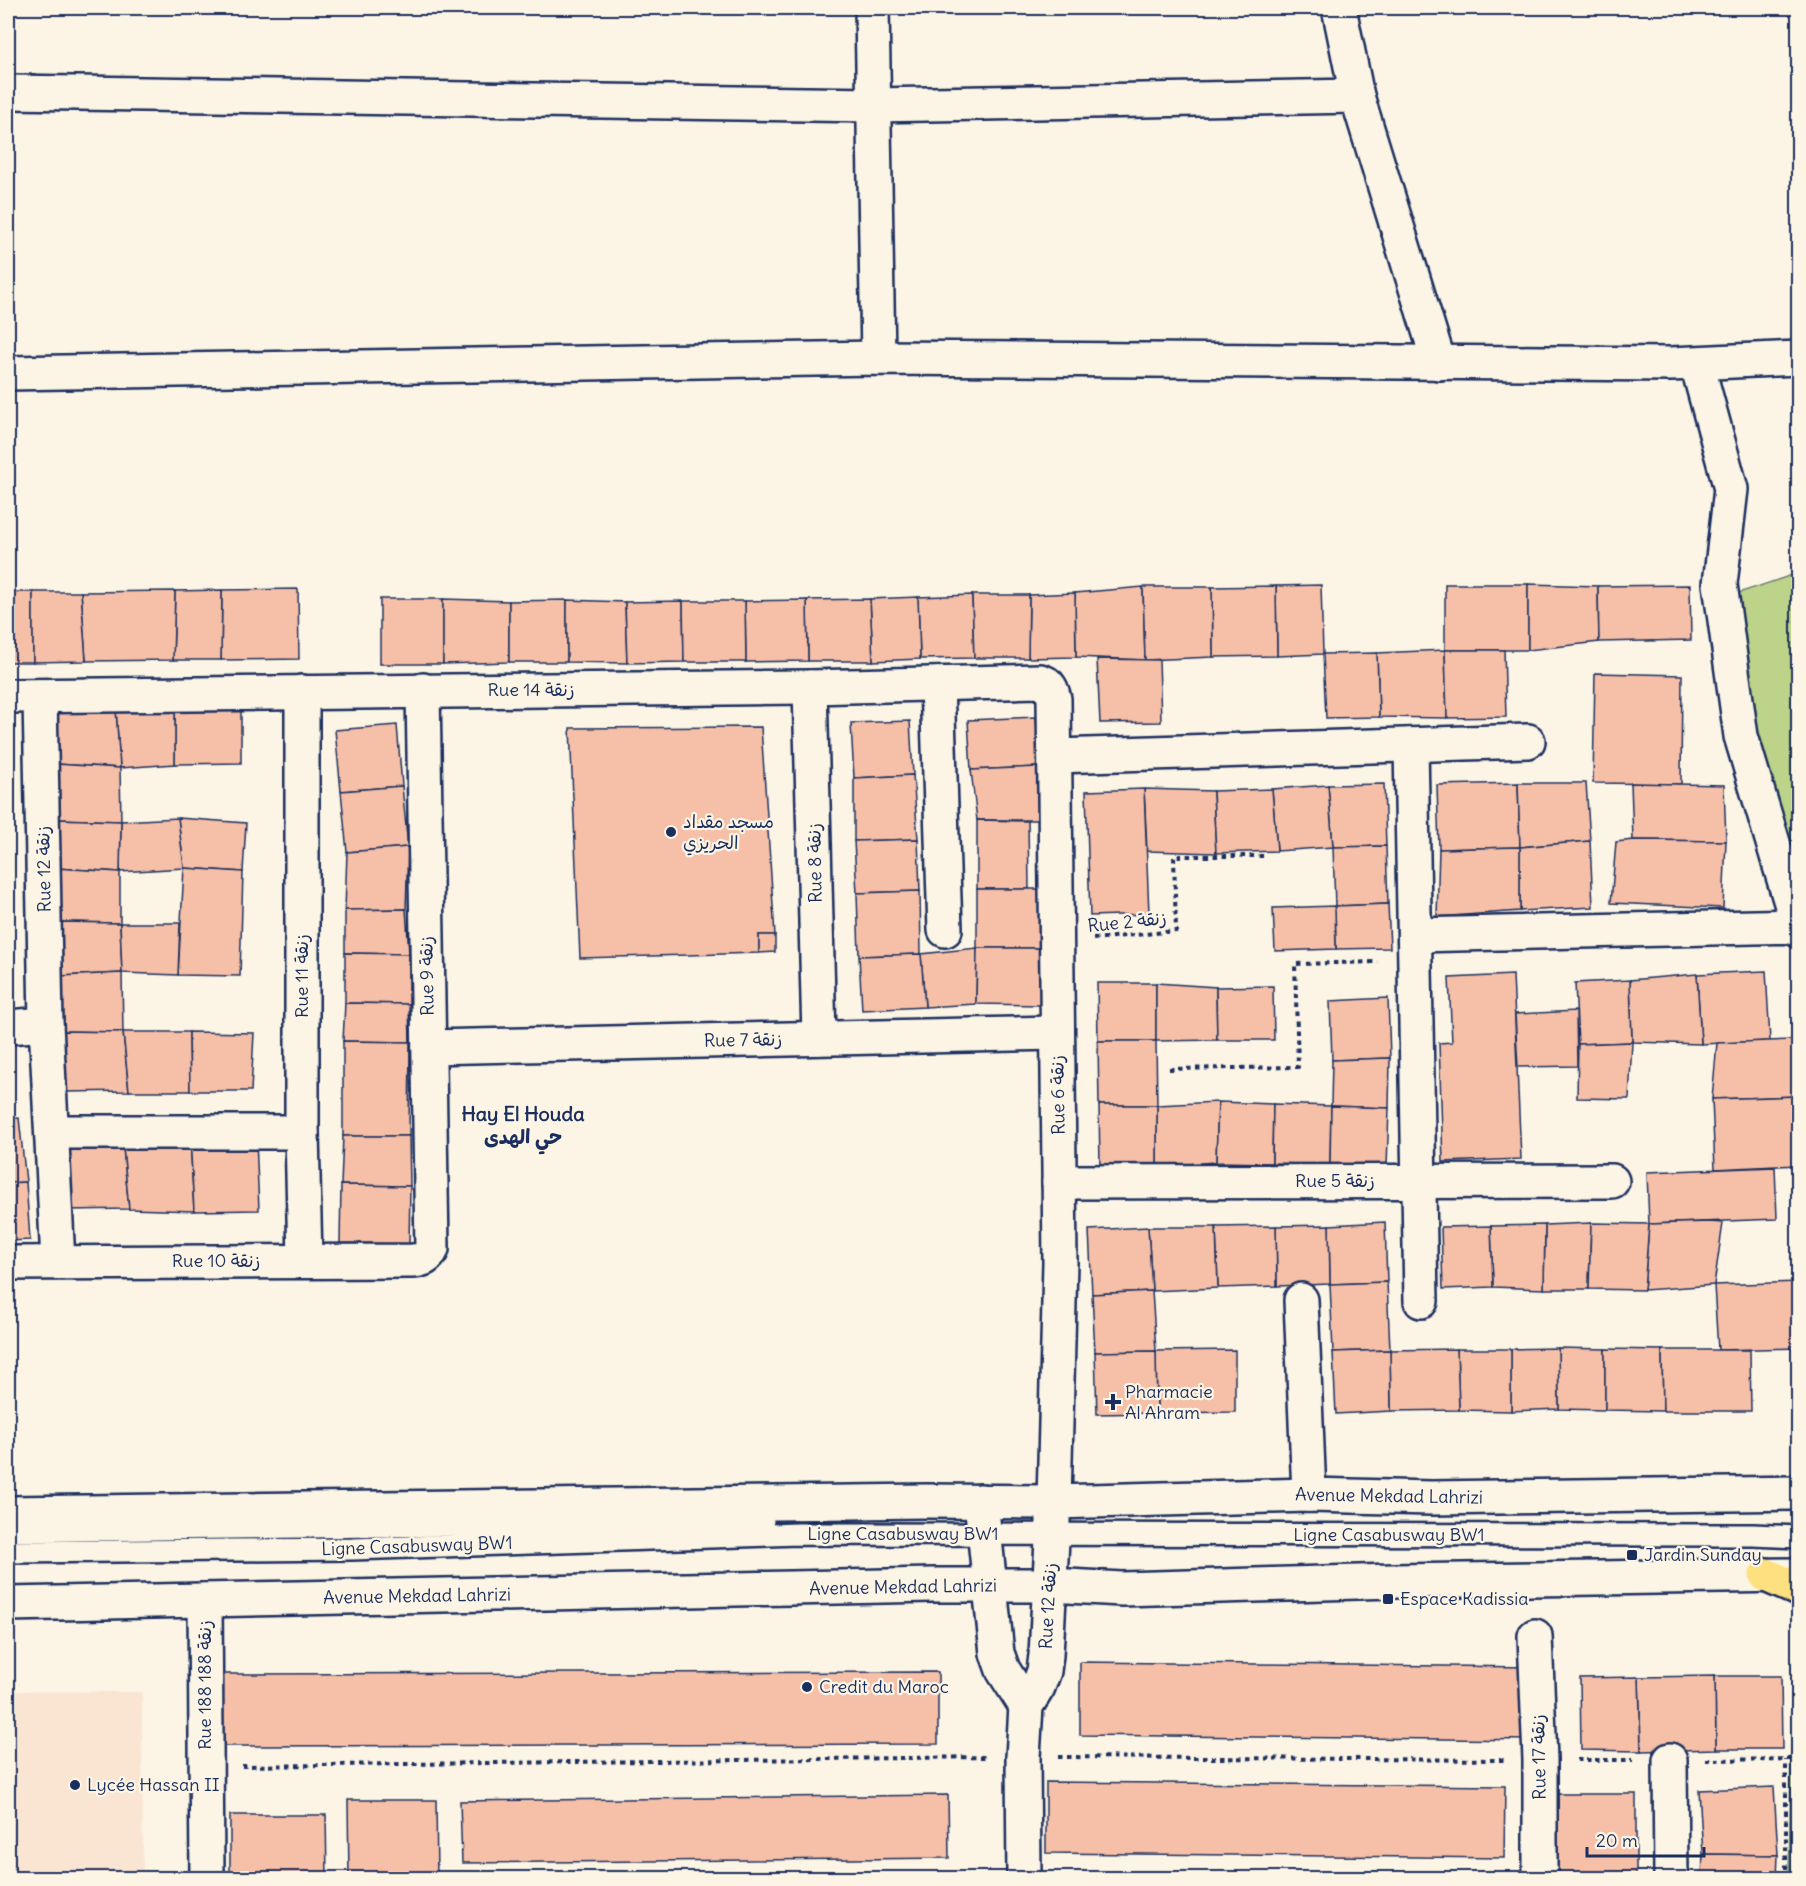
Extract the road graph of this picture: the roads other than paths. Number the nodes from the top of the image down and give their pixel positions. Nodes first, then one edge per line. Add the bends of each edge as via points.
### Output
1 (872, 8) edge
2 (1339, 8) edge
3 (8, 92) edge
4 (1357, 96) junction
5 (873, 105) junction
6 (878, 358) junction
7 (1798, 358) edge
8 (1439, 363) junction
9 (1697, 364) junction
10 (8, 373) edge
11 (937, 684) junction
12 (810, 687) junction
13 (1051, 688) joint
14 (423, 690) junction
15 (302, 692) junction
16 (8, 696) edge
17 (40, 696) junction
18 (1528, 741) dead end
19 (1411, 745) junction
20 (1055, 756) junction
21 (1798, 928) edge
22 (945, 930) dead end
23 (1415, 948) junction
24 (27, 1025) edge
25 (1057, 1033) junction
26 (819, 1038) junction
27 (429, 1047) junction
28 (52, 1132) junction
29 (302, 1132) junction
30 (1419, 1181) junction
31 (1612, 1181) dead end
32 (1059, 1182) junction
33 (424, 1259) joint
34 (305, 1260) junction
35 (58, 1262) junction
36 (8, 1263) edge
37 (1301, 1300) dead end
38 (1422, 1301) dead end
39 (1798, 1493) edge
40 (1309, 1495) junction
41 (8, 1514) edge
42 (983, 1519) junction
43 (1053, 1519) junction
44 (1798, 1525) edge
45 (8, 1531) edge
46 (1798, 1537) edge
47 (8, 1552) edge
48 (1766, 1575) junction
49 (1798, 1575) edge
50 (989, 1585) junction
51 (1050, 1586) junction
52 (1798, 1589) edge
53 (205, 1600) junction
54 (8, 1604) edge
55 (1535, 1636) dead end
56 (1026, 1706) junction
57 (1670, 1760) dead end
58 (207, 1878) edge
59 (1024, 1878) edge
60 (1540, 1878) edge
61 (1671, 1878) edge

1 - 5 street
2 - 4 street
3 - 5 street
4 - 5 street
4 - 8 street
5 - 6 street
6 - 8 street
6 - 10 street
7 - 9 street
8 - 9 street
9 - 21 street via 1731,489 1720,584 1741,736
11 - 12 street, Rue 14 زنقة
11 - 13 street, Rue 14 زنقة via 1040,681
11 - 22 street
12 - 14 street, Rue 14 زنقة
12 - 26 street, Rue 8 زنقة
13 - 20 street, Rue 6 زنقة
14 - 15 street, Rue 14 زنقة
14 - 27 street, Rue 9 زنقة
15 - 17 street, Rue 14 زنقة
15 - 29 street, Rue 11 زنقة
16 - 17 street, Rue 14 زنقة
17 - 24 street, Rue 12 زنقة
18 - 19 street
19 - 20 street
19 - 23 street
20 - 25 street, Rue 6 زنقة
21 - 23 street
23 - 30 street
24 - 28 street, Rue 12 زنقة
25 - 26 street, Rue 7 زنقة
25 - 32 street, Rue 6 زنقة
26 - 27 street, Rue 7 زنقة
27 - 33 street, Rue 9 زنقة via 432,1249
28 - 29 street
28 - 35 street, Rue 12 زنقة
29 - 34 street, Rue 11 زنقة
30 - 31 street, Rue 5 زنقة
30 - 32 street, Rue 5 زنقة
30 - 38 street
32 - 43 street, Rue 6 زنقة
33 - 34 street, Rue 10 زنقة
34 - 35 street, Rue 10 زنقة
35 - 36 street, Rue 10 زنقة
37 - 40 street
39 - 40 street, Avenue Mekdad Lahrizi via 1432,1498
40 - 43 street, Avenue Mekdad Lahrizi
41 - 42 street, Avenue Mekdad Lahrizi
42 - 43 street, Avenue Mekdad Lahrizi
42 - 45 lane, Ligne Casabusway BW1
42 - 47 lane, Ligne Casabusway BW1 via 798,1534 352,1549
42 - 50 street
43 - 44 lane, Ligne Casabusway BW1
43 - 46 lane, Ligne Casabusway BW1
43 - 51 street, Rue 12 زنقة
48 - 49 street, Avenue Mekdad Lahrizi
48 - 51 street, Avenue Mekdad Lahrizi via 1122,1589
48 - 52 highway
50 - 51 street, Avenue Mekdad Lahrizi
50 - 53 street, Avenue Mekdad Lahrizi
50 - 56 street via 996,1653
51 - 56 street, Rue 12 زنقة via 1044,1671
53 - 54 street, Avenue Mekdad Lahrizi
53 - 58 street, Rue 188 زنقة 188
55 - 60 street, Rue 17 زنقة
56 - 59 street, Rue 12 زنقة
57 - 61 street

